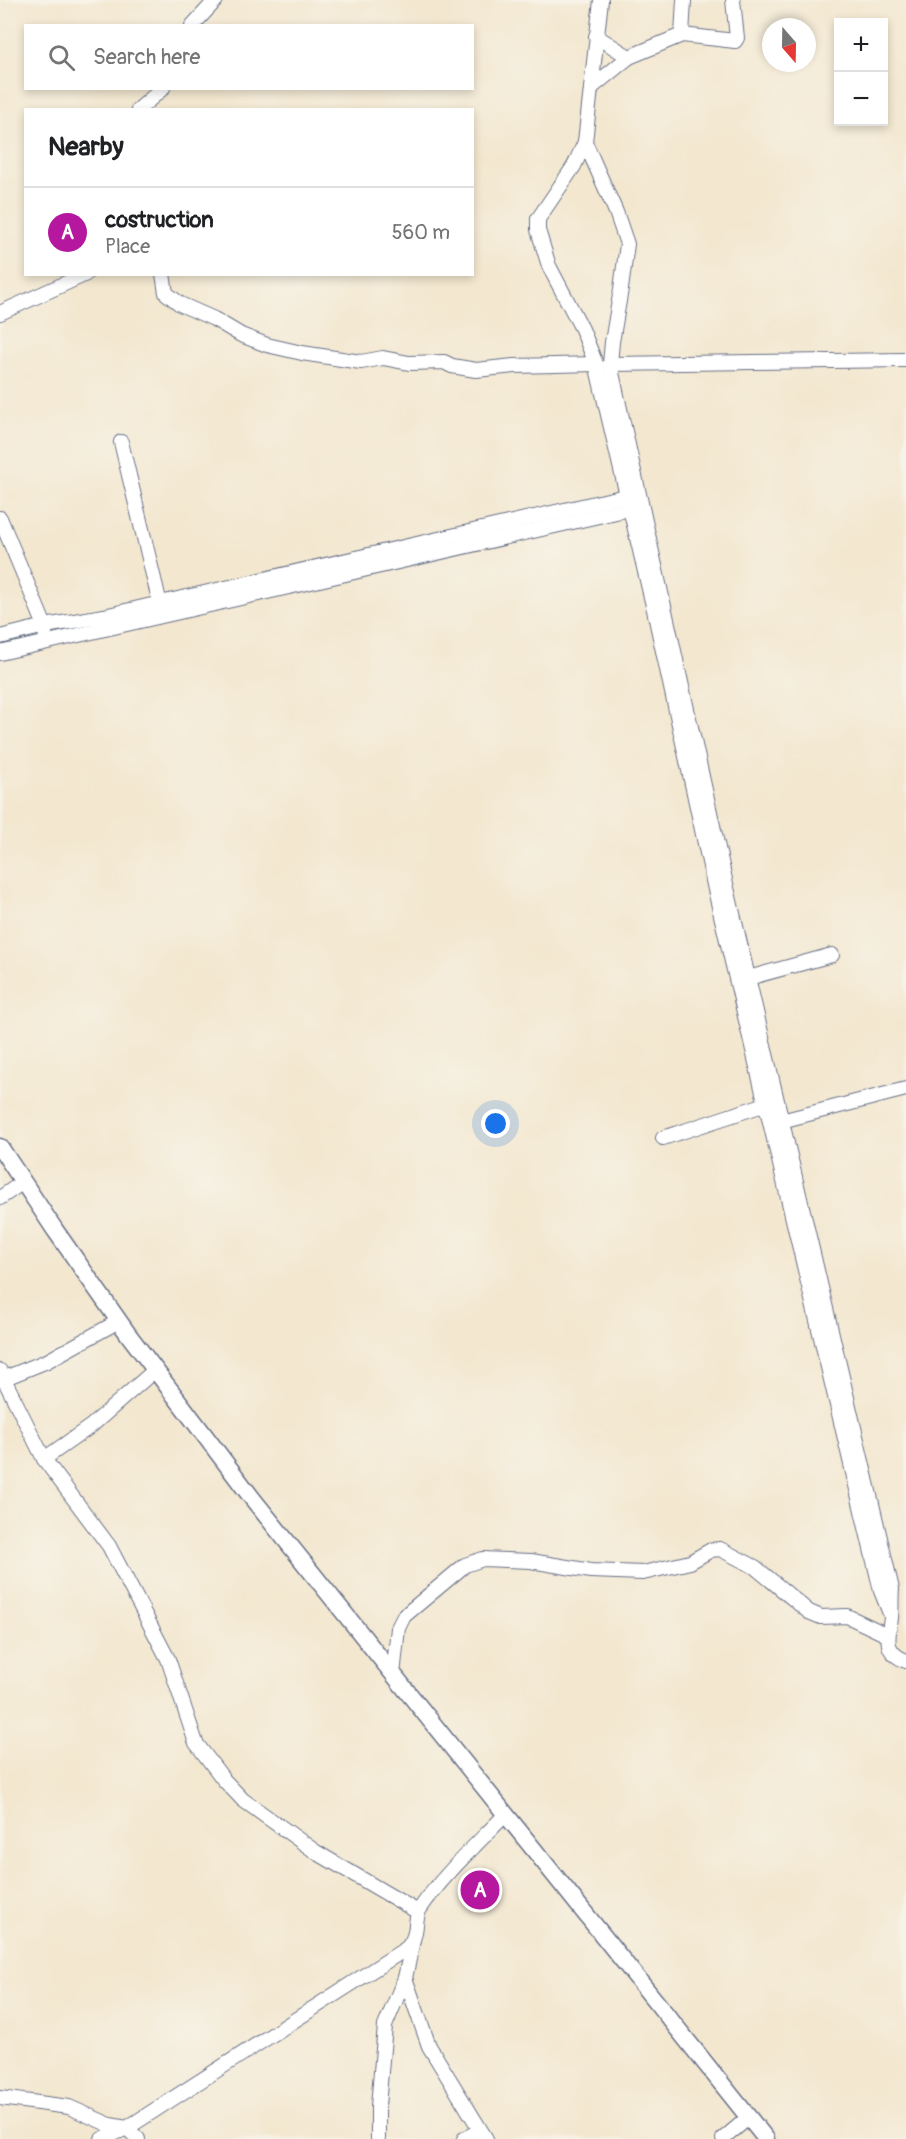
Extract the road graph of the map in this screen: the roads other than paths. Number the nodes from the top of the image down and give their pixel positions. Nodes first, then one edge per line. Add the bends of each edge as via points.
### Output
1 (216, 0) edge
2 (602, 0) edge
3 (684, 0) edge
4 (733, 0) edge
5 (194, 24) edge
6 (682, 35) junction
7 (596, 36) junction
8 (629, 57) junction
9 (591, 88) junction
10 (161, 90) edge
11 (140, 108) edge
12 (585, 142) junction
13 (82, 276) edge
14 (163, 276) edge
15 (0, 313) edge
16 (906, 360) edge
17 (603, 364) junction
18 (121, 442) dead end
19 (635, 501) junction
20 (0, 518) edge
21 (160, 603) junction
22 (45, 626) junction
23 (0, 637) edge
24 (45, 642) junction
25 (0, 653) edge
26 (832, 955) dead end
27 (748, 978) junction
28 (906, 1089) edge
29 (766, 1104) junction
30 (781, 1121) junction
31 (663, 1138) dead end
32 (0, 1147) edge
33 (23, 1182) junction
34 (0, 1198) edge
35 (119, 1321) junction
36 (155, 1370) junction
37 (1, 1376) edge
38 (44, 1459) junction
39 (891, 1616) junction
40 (887, 1635) junction
41 (906, 1661) edge
42 (393, 1675) junction
43 (505, 1815) junction
44 (418, 1912) junction
45 (413, 1938) junction
46 (405, 1978) junction
47 (0, 2098) edge
48 (748, 2118) junction
49 (127, 2128) junction
50 (483, 2135) edge
51 (102, 2139) edge
52 (138, 2139) edge
53 (378, 2139) edge
54 (464, 2139) edge
55 (723, 2139) edge
56 (766, 2139) edge

1 - 5 street
2 - 7 street
3 - 6 street
4 - 6 street via 735,42
6 - 8 street
7 - 8 street
7 - 9 street
8 - 9 street
9 - 12 street
10 - 11 street
12 - 17 street via 627,243 612,342
12 - 17 street via 574,166 538,219 538,230 549,266
13 - 15 street
14 - 17 street via 166,293 180,304 250,339 302,354 361,362 390,358 409,363 444,362 476,370
16 - 17 street
17 - 19 street
18 - 21 street
19 - 21 street
19 - 24 street
19 - 27 street
19 - 29 street via 716,894
20 - 22 street
21 - 22 street
22 - 23 street
22 - 24 street
24 - 25 street
26 - 27 street
27 - 30 street
28 - 30 street
29 - 31 street
29 - 39 street via 881,1591
30 - 39 street via 892,1589
32 - 33 main road
33 - 34 street
33 - 35 main road
35 - 36 main road
35 - 37 street via 47,1361
36 - 38 street via 91,1426
36 - 42 main road
37 - 38 street
38 - 44 street via 109,1546 168,1659 196,1743 224,1780 243,1800 316,1852
39 - 40 street
40 - 41 street via 892,1652
40 - 42 street via 847,1616 821,1617 809,1612 755,1567 720,1548 690,1562 643,1573 483,1559 465,1565 404,1616 398,1628
42 - 43 main road
43 - 44 street
43 - 48 main road
44 - 45 street
45 - 46 street
45 - 49 street via 407,1948
46 - 50 street via 429,2046
46 - 53 street via 385,2026
47 - 49 street via 69,2107
48 - 55 street
48 - 56 main road
49 - 51 street
49 - 52 street
50 - 54 street

